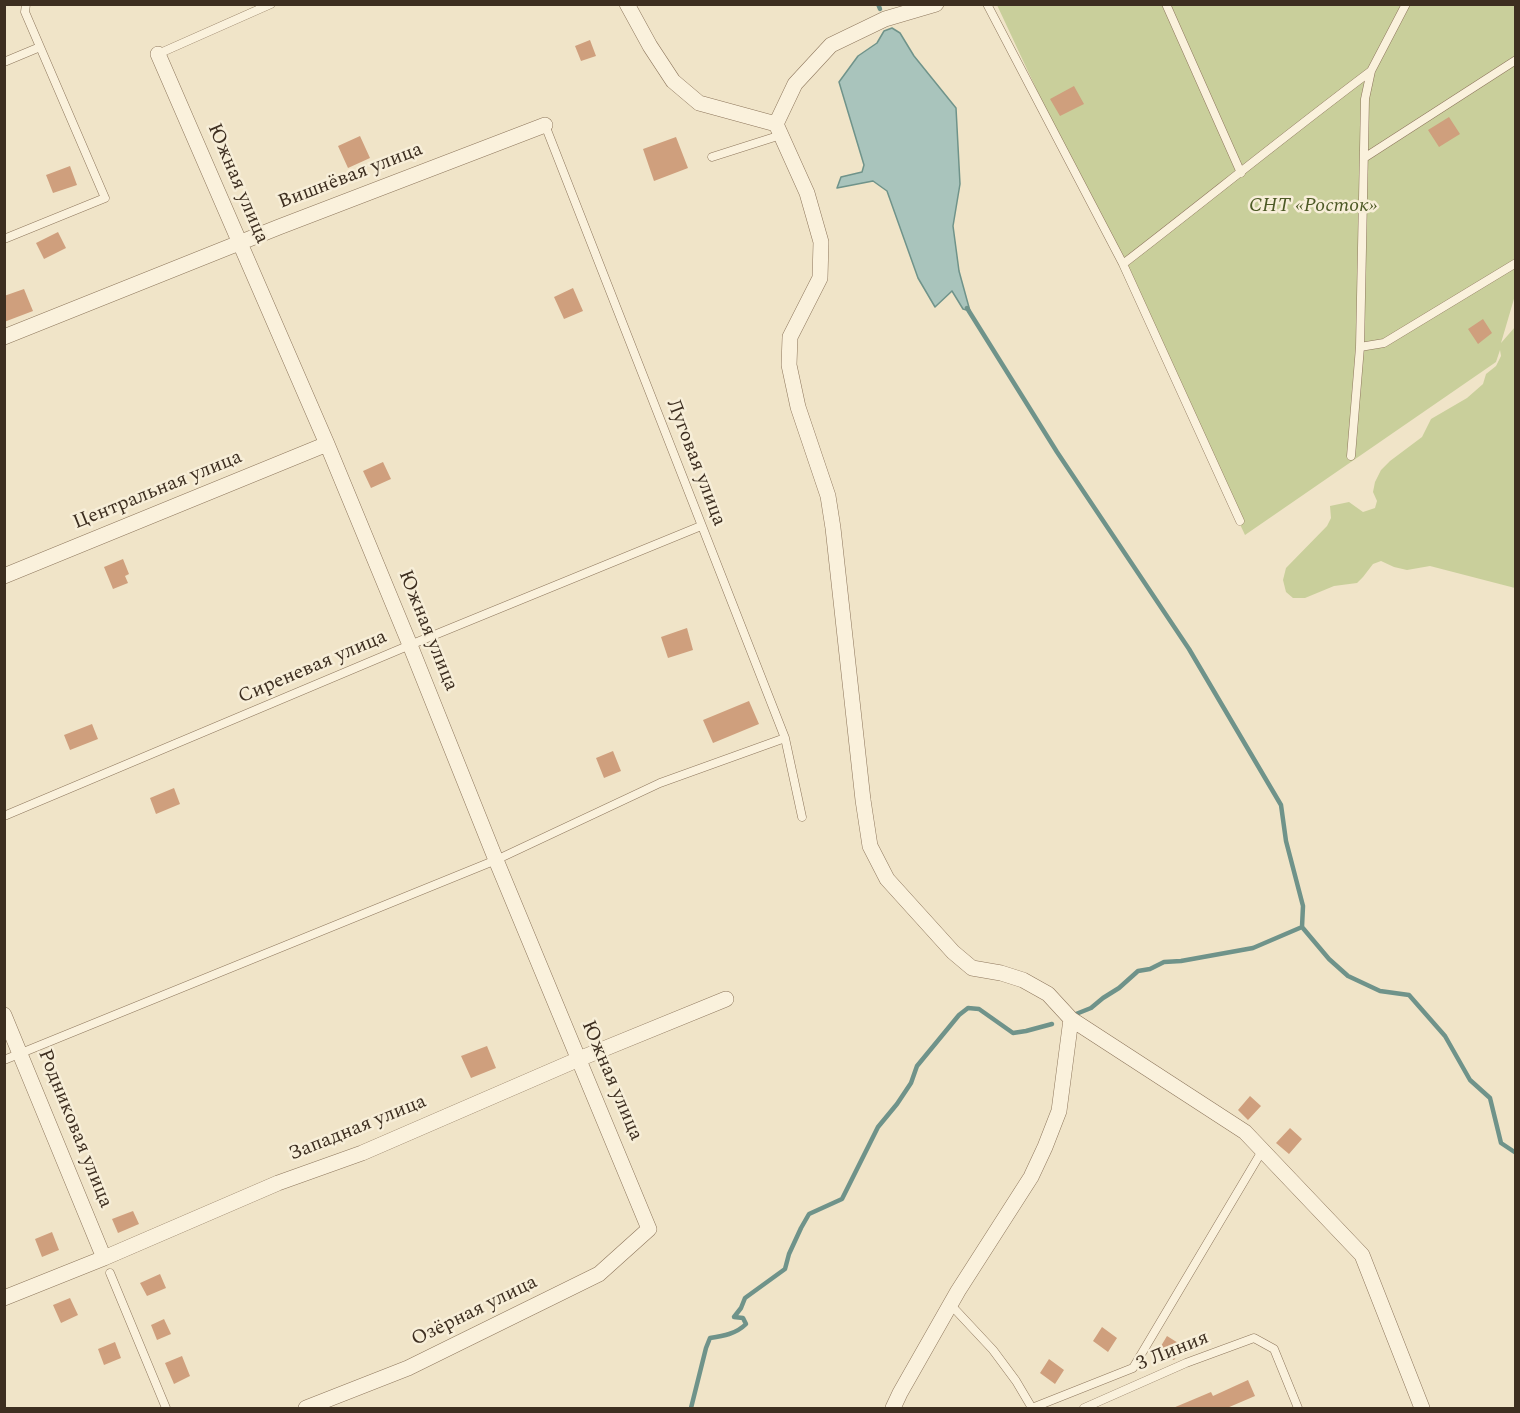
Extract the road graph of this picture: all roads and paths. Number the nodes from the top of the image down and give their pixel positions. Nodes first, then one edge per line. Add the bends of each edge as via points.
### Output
1 (26, 4) edge
2 (271, 4) edge
3 (627, 4) edge
4 (936, 4) edge
5 (987, 4) edge
6 (1167, 4) edge
7 (1406, 4) edge
8 (40, 47) junction
9 (158, 54) joint
10 (1515, 60) edge
11 (4, 62) edge
12 (1371, 71) junction
13 (545, 125) joint
14 (778, 129) junction
15 (712, 158) dead end
16 (1364, 158) junction
17 (1241, 173) junction
18 (4, 239) edge
19 (240, 243) junction
20 (1515, 263) edge
21 (1123, 264) junction
22 (4, 337) edge
23 (1360, 346) junction
24 (327, 444) junction
25 (1351, 456) dead end
26 (1240, 521) dead end
27 (701, 526) junction
28 (4, 576) edge
29 (410, 645) junction
30 (785, 738) junction
31 (4, 816) edge
32 (802, 817) dead end
33 (496, 860) junction
34 (726, 999) dead end
35 (4, 1016) edge
36 (1071, 1019) junction
37 (20, 1053) junction
38 (579, 1059) junction
39 (4, 1060) edge
40 (1262, 1151) junction
41 (649, 1229) joint
42 (104, 1258) junction
43 (110, 1273) dead end
44 (4, 1298) edge
45 (950, 1304) junction
46 (166, 1408) edge
47 (306, 1408) edge
48 (893, 1408) edge
49 (1032, 1408) edge
50 (1084, 1408) edge
51 (1298, 1408) edge
52 (1422, 1408) edge

1 - 8 lane via 25,12
2 - 9 lane
3 - 14 street via 673,81 699,103
4 - 14 street via 885,19 831,45 795,84
5 - 21 lane
6 - 17 lane
7 - 12 lane
8 - 11 lane
8 - 18 lane via 105,198
9 - 19 street, Южная улица
10 - 16 lane
12 - 16 lane via 1365,99
12 - 17 lane
13 - 19 street, Вишнёвая улица
13 - 27 lane, Луговая улица
14 - 15 lane
14 - 36 street via 807,193 821,242 820,278 790,337 789,365 834,528 870,846 887,879 953,952 972,968 1001,973 1040,989
16 - 23 lane
17 - 21 lane
19 - 22 street, Вишнёвая улица
19 - 24 street, Южная улица
20 - 23 lane via 1384,343
21 - 26 lane
23 - 25 lane
24 - 28 street, Центральная улица
24 - 29 street, Южная улица
27 - 29 lane, Сиреневая улица
27 - 30 lane, Луговая улица
29 - 31 lane, Сиреневая улица
29 - 33 street, Южная улица
30 - 32 lane, Луговая улица
30 - 33 lane via 660,783
33 - 37 lane
33 - 38 street, Южная улица
34 - 38 street, Западная улица
35 - 37 street, Родниковая улица
36 - 40 street via 1245,1132
36 - 45 street via 1059,1111 1045,1147 1031,1177
37 - 39 lane
37 - 42 street, Родниковая улица
38 - 41 street, Южная улица
38 - 42 street, Западная улица
40 - 49 lane via 1134,1368
40 - 52 street via 1362,1255
41 - 47 street, Озёрная улица via 599,1274 408,1368
42 - 44 street, Западная улица
43 - 46 lane
45 - 48 street
45 - 49 lane via 993,1350
50 - 51 lane, 3 Линия via 1185,1363 1254,1338 1274,1349

